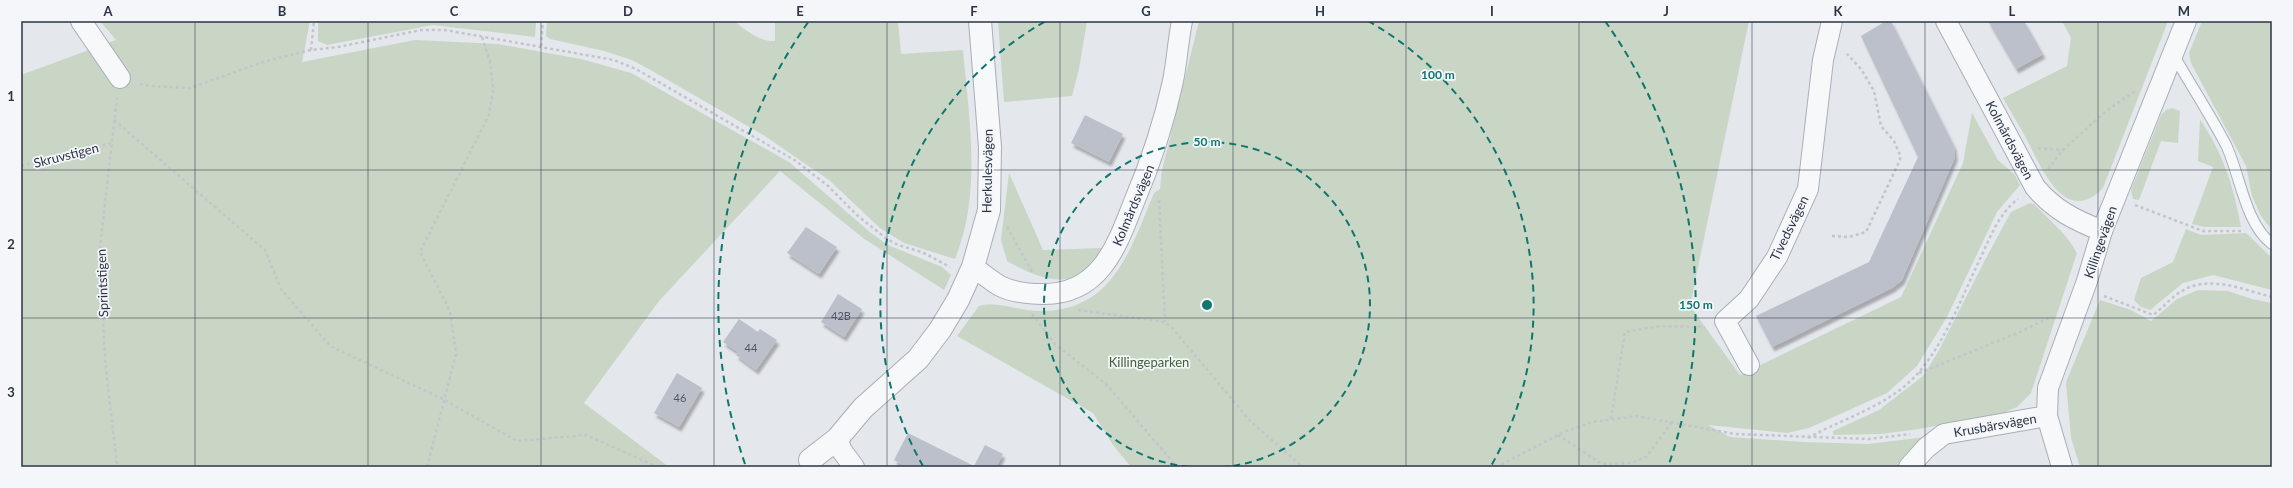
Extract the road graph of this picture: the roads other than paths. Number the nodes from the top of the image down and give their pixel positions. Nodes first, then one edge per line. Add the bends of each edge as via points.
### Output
1 (81, 21) edge
2 (980, 21) edge
3 (1182, 21) edge
4 (1832, 21) edge
5 (1946, 21) edge
6 (2186, 21) edge
7 (2173, 54) junction
8 (120, 78) road end
9 (2102, 231) junction
10 (2272, 244) edge
11 (964, 268) junction
12 (1749, 365) dead end
13 (2047, 416) junction
14 (837, 439) junction
15 (806, 464) edge
16 (854, 467) edge
17 (1909, 467) edge
18 (2062, 467) edge

1 - 8 street
2 - 11 street, Herkulesvägen via 990,148 989,210
3 - 11 street, Kolmårdsvägen via 1173,80 1154,154 1114,251 1091,278 1072,290 1049,294 1013,291
4 - 12 street, Tivedsvägen via 1823,60 1808,189 1777,257 1749,299 1725,321
5 - 9 street, Kolmårdsvägen via 2035,187 2058,211
6 - 7 street, Killingevägen
7 - 9 street, Killingevägen
7 - 10 lane via 2224,143 2257,226
9 - 13 street, Killingevägen via 2080,302 2048,388
11 - 14 street, Herkulesvägen via 958,300 940,330 918,359 864,408
13 - 17 street, Krusbärsvägen via 1944,434 1926,448
13 - 18 street, Killingevägen
14 - 15 street, Herkulesvägen
14 - 16 street

